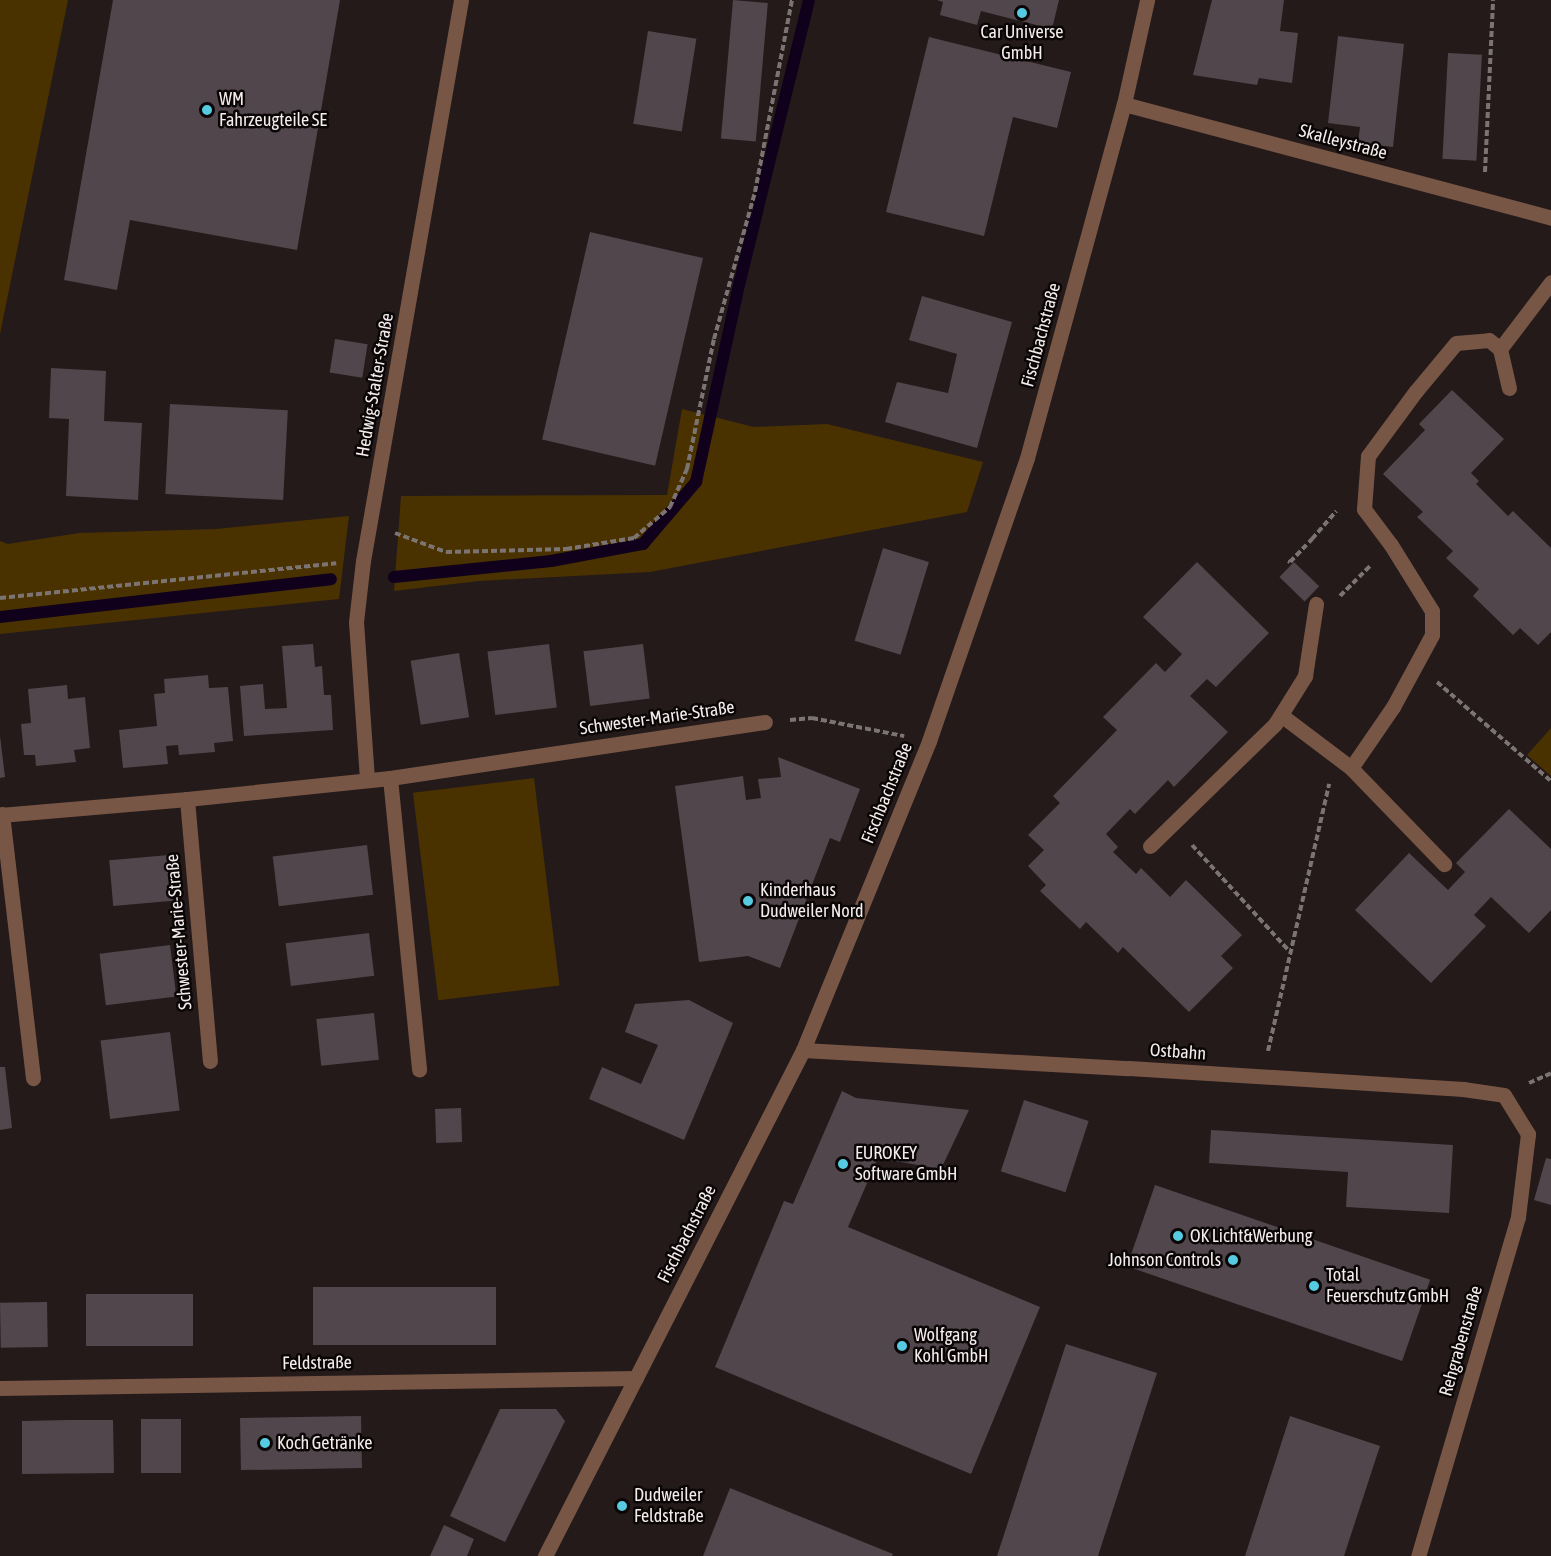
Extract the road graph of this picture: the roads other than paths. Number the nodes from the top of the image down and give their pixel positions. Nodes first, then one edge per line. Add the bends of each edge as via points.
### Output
1 (461, 0) edge
2 (1147, 0) edge
3 (1124, 104) junction
4 (1551, 218) edge
5 (1551, 282) edge
6 (1500, 349) junction
7 (1509, 388) dead end
8 (1317, 603) dead end
9 (1281, 715) junction
10 (765, 722) road end
11 (1351, 768) junction
12 (390, 778) junction
13 (368, 779) junction
14 (187, 799) junction
15 (1, 814) edge
16 (1150, 846) dead end
17 (1444, 864) dead end
18 (803, 1050) junction
19 (210, 1061) dead end
20 (419, 1070) dead end
21 (33, 1078) dead end
22 (1528, 1134) joint
23 (636, 1378) junction
24 (0, 1388) edge
25 (545, 1556) edge
26 (1418, 1556) edge

1 - 13 street, Hedwig-Stalter-Straße via 363,561 356,622
2 - 3 street, Fischbachstraße
3 - 4 street, Skalleystraße
3 - 18 street, Fischbachstraße via 1027,458 929,741
5 - 6 street
6 - 7 street
6 - 11 street via 1489,340 1456,343 1368,456 1364,509 1432,612 1432,635 1393,706
8 - 9 street via 1305,676
9 - 11 street
9 - 16 street
10 - 12 street, Schwester-Marie-Straße
11 - 17 street
12 - 13 street, Schwester-Marie-Straße
12 - 20 street
13 - 14 street, Schwester-Marie-Straße
14 - 15 street, Schwester-Marie-Straße
14 - 19 street, Schwester-Marie-Straße
15 - 21 street, Schwester-Marie-Straße
18 - 22 street, Ostbahn via 1463,1089 1504,1095
18 - 23 street, Fischbachstraße
22 - 26 street, Rehgrabenstraße via 1518,1216
23 - 24 street, Feldstraße
23 - 25 street, Fischbachstraße

